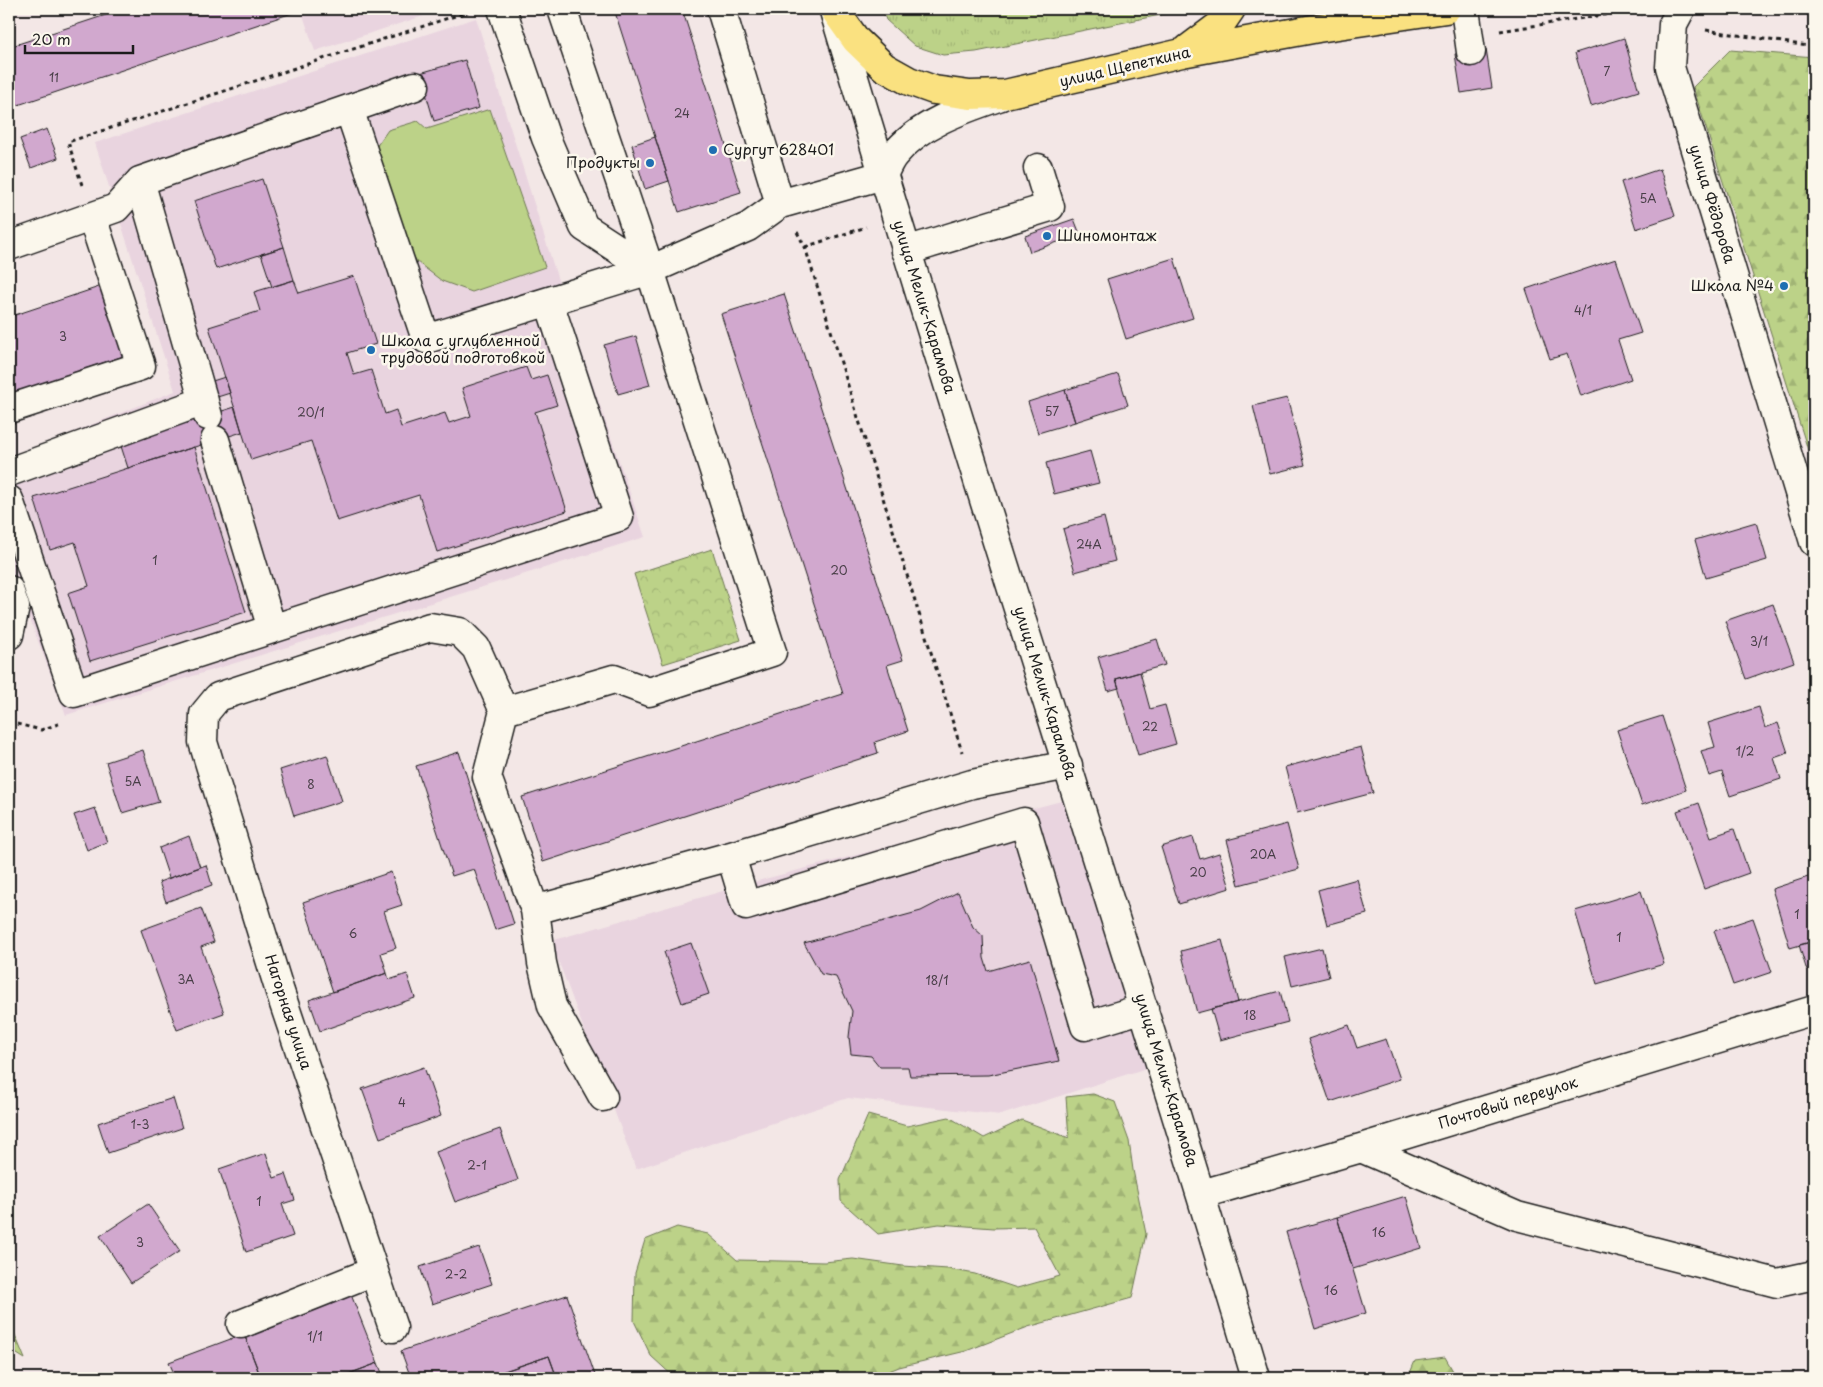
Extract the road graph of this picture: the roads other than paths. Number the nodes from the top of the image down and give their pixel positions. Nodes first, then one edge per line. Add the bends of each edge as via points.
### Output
1 (502, 9) edge
2 (562, 9) edge
3 (721, 9) edge
4 (833, 9) edge
5 (1231, 9) edge
6 (1446, 9) edge
7 (1465, 9) edge
8 (1677, 17) edge
9 (1469, 44) road end
10 (1182, 53) junction
11 (415, 86) dead end
12 (1004, 94) junction
13 (348, 109) junction
14 (1038, 168) dead end
15 (883, 176) junction
16 (140, 181) junction
17 (780, 204) junction
18 (92, 217) junction
19 (9, 246) edge
20 (906, 251) junction
21 (650, 270) junction
22 (549, 302) junction
23 (9, 409) edge
24 (209, 419) junction
25 (9, 472) edge
26 (9, 500) edge
27 (1814, 542) edge
28 (9, 590) edge
29 (272, 628) junction
30 (9, 635) edge
31 (504, 711) junction
32 (1068, 765) junction
33 (731, 856) junction
34 (535, 910) junction
35 (1144, 1008) junction
36 (1814, 1010) edge
37 (603, 1097) dead end
38 (1361, 1148) junction
39 (1202, 1194) junction
40 (374, 1271) junction
41 (1814, 1275) edge
42 (241, 1324) dead end
43 (393, 1328) dead end
44 (1256, 1378) edge

1 - 21 street via 546,138 584,227
2 - 21 street
3 - 17 street
4 - 12 main road, улица Щепеткина via 856,40 884,67 909,81 934,90 970,95
4 - 15 street, улица Мелик-Карамова
5 - 10 main road via 1220,25
6 - 10 main road, улица Щепеткина
7 - 9 street
8 - 27 street, улица Фёдорова via 1670,67
10 - 12 main road, улица Щепеткина
11 - 13 street
12 - 15 street via 931,125 905,143 892,157
13 - 16 street
13 - 22 street via 426,339
14 - 20 street via 1050,207
15 - 17 street
15 - 20 street, улица Мелик-Карамова
16 - 18 street via 116,208
16 - 24 street
17 - 21 street via 748,227
18 - 19 street
18 - 23 street via 140,366
20 - 32 street, улица Мелик-Карамова
21 - 22 street
21 - 31 street via 772,652 649,692 614,680
22 - 29 street via 619,517
24 - 25 street
24 - 29 street
26 - 29 street via 74,693
28 - 30 street via 15,607
31 - 34 street via 487,777
31 - 40 street, Нагорная улица via 476,648 460,632 430,627 218,697 204,714 203,742 280,992
32 - 33 street via 972,784
32 - 35 street, улица Мелик-Карамова
33 - 34 street
33 - 35 street via 746,906 1024,822 1085,1026
34 - 37 street via 552,1006
35 - 39 street, улица Мелик-Карамова
36 - 38 street, Почтовый переулок
38 - 39 street, Почтовый переулок
38 - 41 street via 1517,1216 1777,1283
39 - 44 street, улица Мелик-Карамова
40 - 42 street
40 - 43 street, Нагорная улица

